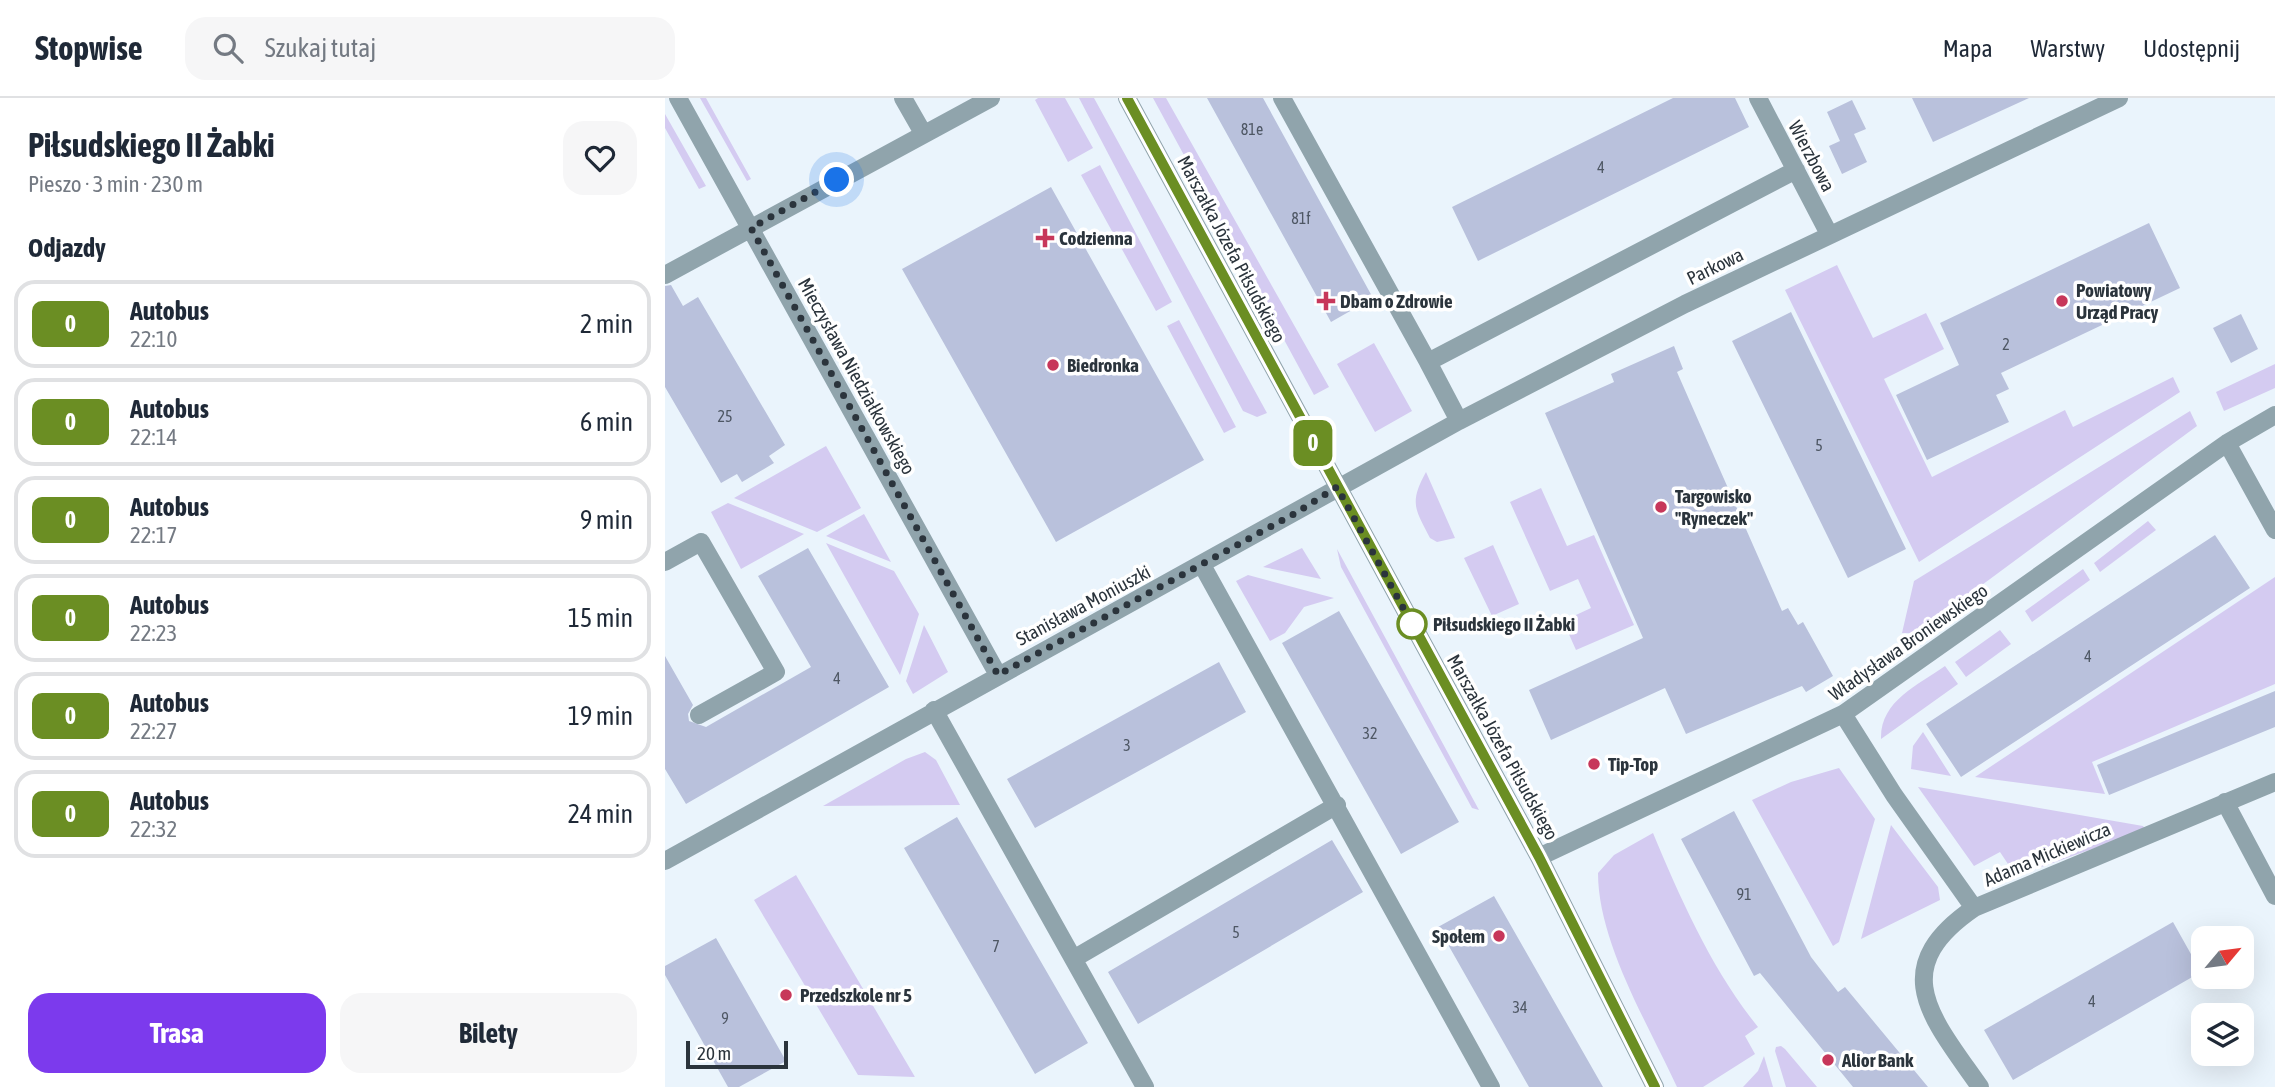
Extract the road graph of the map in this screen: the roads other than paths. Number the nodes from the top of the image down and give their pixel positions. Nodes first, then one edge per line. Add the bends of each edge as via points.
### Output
1 (678, 98) edge
2 (903, 98) edge
3 (991, 98) edge
4 (1127, 98) edge
5 (1282, 98) edge
6 (1758, 98) edge
7 (2119, 98) edge
8 (923, 133) junction
9 (1796, 170) junction
10 (751, 228) junction
11 (1829, 234) junction
12 (665, 275) edge
13 (1428, 362) junction
14 (2275, 415) edge
15 (1459, 421) junction
16 (2227, 443) junction
17 (1337, 487) junction
18 (2275, 530) edge
19 (665, 562) edge
20 (1202, 565) junction
21 (998, 675) junction
22 (934, 710) junction
23 (1843, 714) junction
24 (699, 715) dead end
25 (2275, 782) edge
26 (2225, 802) junction
27 (1337, 805) junction
28 (1539, 857) junction
29 (665, 861) edge
30 (2275, 896) edge
31 (1974, 908) junction
32 (1075, 958) junction
33 (1145, 1087) edge
34 (1491, 1087) edge
35 (1655, 1087) edge
36 (1980, 1087) edge

1 - 10 street, Mieczysława Niedziałkowskiego
2 - 8 street
3 - 8 street
4 - 17 street, Marszałka Józefa Piłsudskiego
5 - 13 street
6 - 9 street, Wierzbowa
7 - 11 street, Parkowa
8 - 10 street
9 - 11 street, Wierzbowa
9 - 13 street
10 - 12 street
10 - 21 street, Mieczysława Niedziałkowskiego
11 - 15 street, Parkowa
13 - 15 street
14 - 16 street, Władysława Broniewskiego
15 - 17 street, Parkowa
16 - 18 street
16 - 23 street, Władysława Broniewskiego
17 - 20 street, Stanisława Moniuszki
17 - 28 street, Marszałka Józefa Piłsudskiego
19 - 24 street via 701,541 776,672
20 - 21 street, Stanisława Moniuszki
20 - 27 street
21 - 22 street, Stanisława Moniuszki
22 - 29 street, Stanisława Moniuszki
22 - 32 street
23 - 28 street, Władysława Broniewskiego
23 - 31 street, Adama Mickiewicza via 1893,795
25 - 26 street, Adama Mickiewicza
26 - 30 street
26 - 31 street, Adama Mickiewicza
27 - 32 street
27 - 34 street
28 - 35 street, Marszałka Józefa Piłsudskiego
31 - 36 street via 1942,935 1921,976 1939,1025
32 - 33 street

